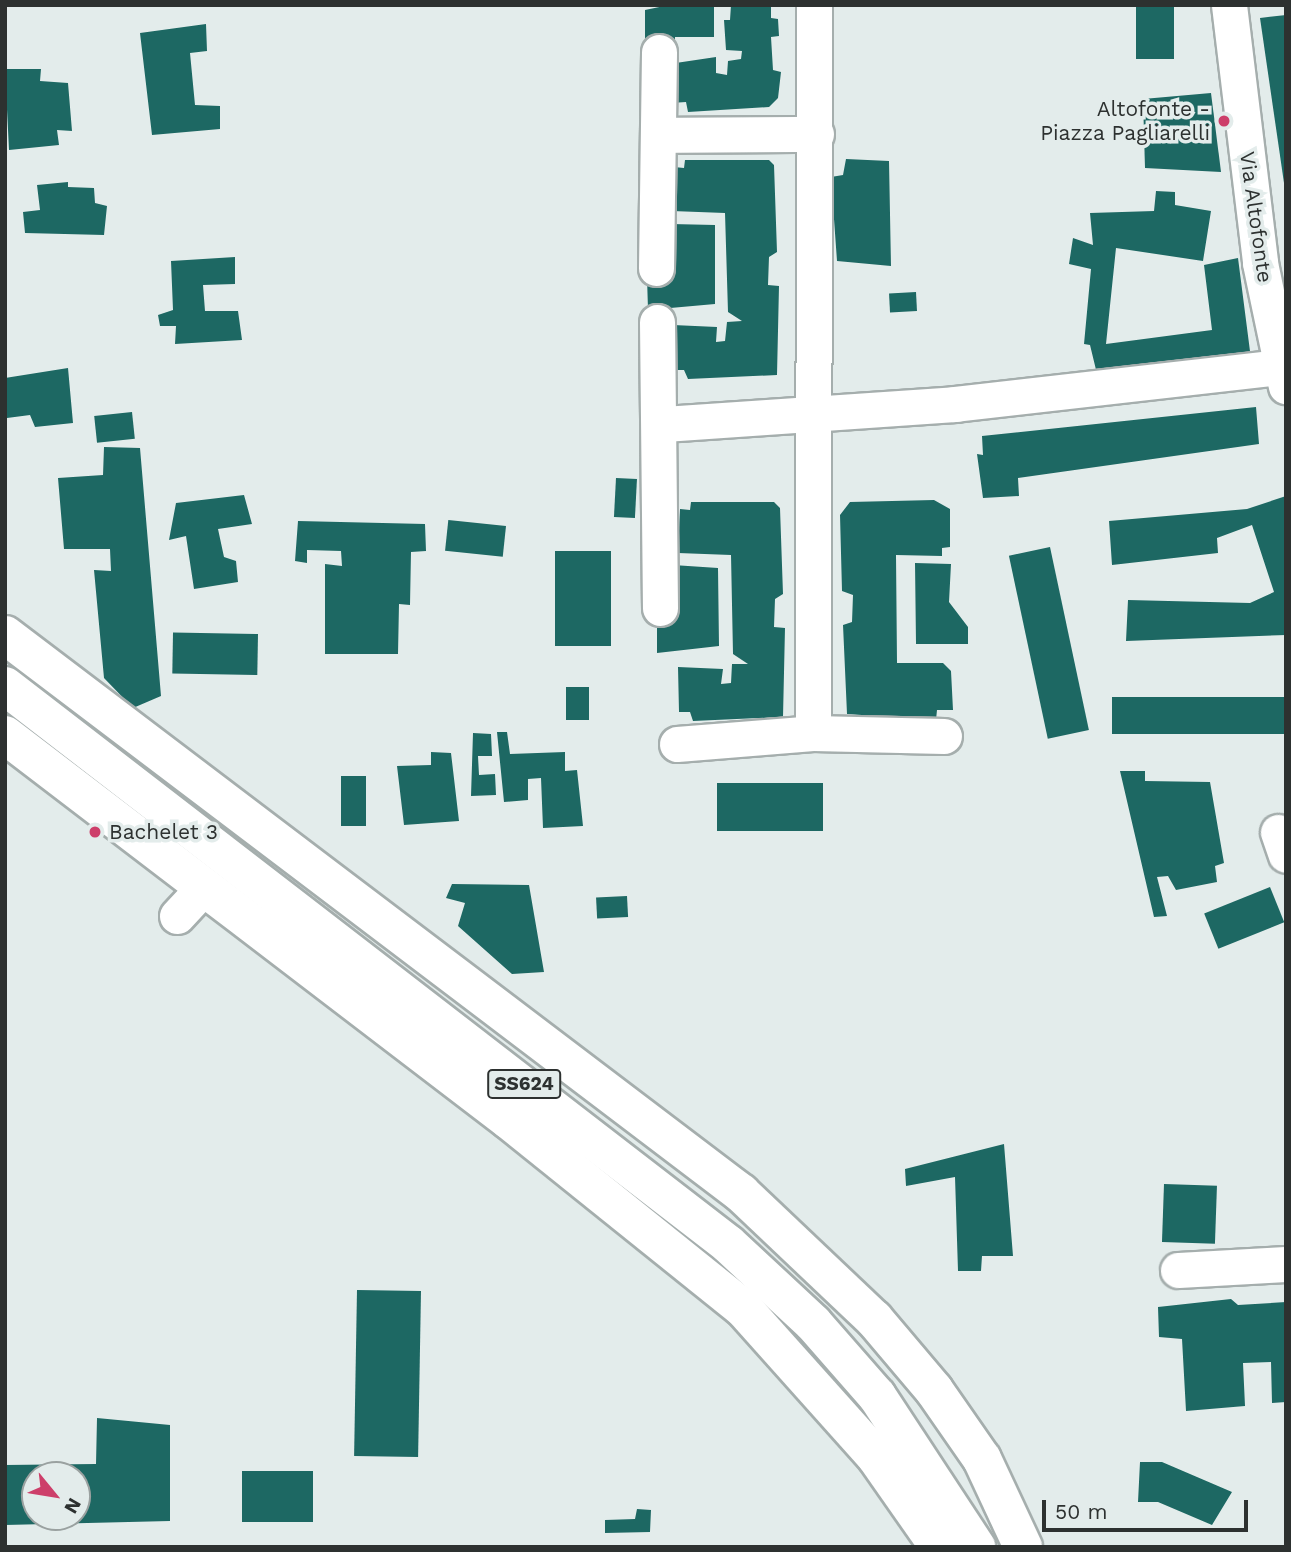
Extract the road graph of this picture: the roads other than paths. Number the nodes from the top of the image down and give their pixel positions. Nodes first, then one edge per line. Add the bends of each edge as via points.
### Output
1 (814, 5) edge
2 (1229, 5) edge
3 (659, 52) dead end
4 (816, 134) junction
5 (659, 135) junction
6 (656, 268) dead end
7 (657, 322) dead end
8 (1283, 377) edge
9 (818, 413) junction
10 (663, 424) junction
11 (660, 608) dead end
12 (5, 635) edge
13 (5, 686) edge
14 (813, 733) junction
15 (5, 735) edge
16 (944, 736) dead end
17 (677, 744) dead end
18 (1286, 1264) edge
19 (1178, 1270) dead end
20 (813, 1323) junction
21 (1016, 1530) edge
22 (939, 1547) edge
23 (976, 1547) edge

1 - 4 street
2 - 8 street, Via Altofonte via 1260,263
3 - 5 street
4 - 5 street
4 - 9 street
5 - 6 street
7 - 10 street
8 - 9 street
9 - 10 street
9 - 14 street
10 - 11 street
12 - 21 main road via 741,1193 874,1319 934,1390
13 - 20 main road, SS624 via 670,1196
14 - 16 street
14 - 17 street
15 - 22 main road via 190,902 509,1120 743,1308 876,1457
18 - 19 street
20 - 21 main road via 926,1408
20 - 23 main road, SS624 via 884,1406

